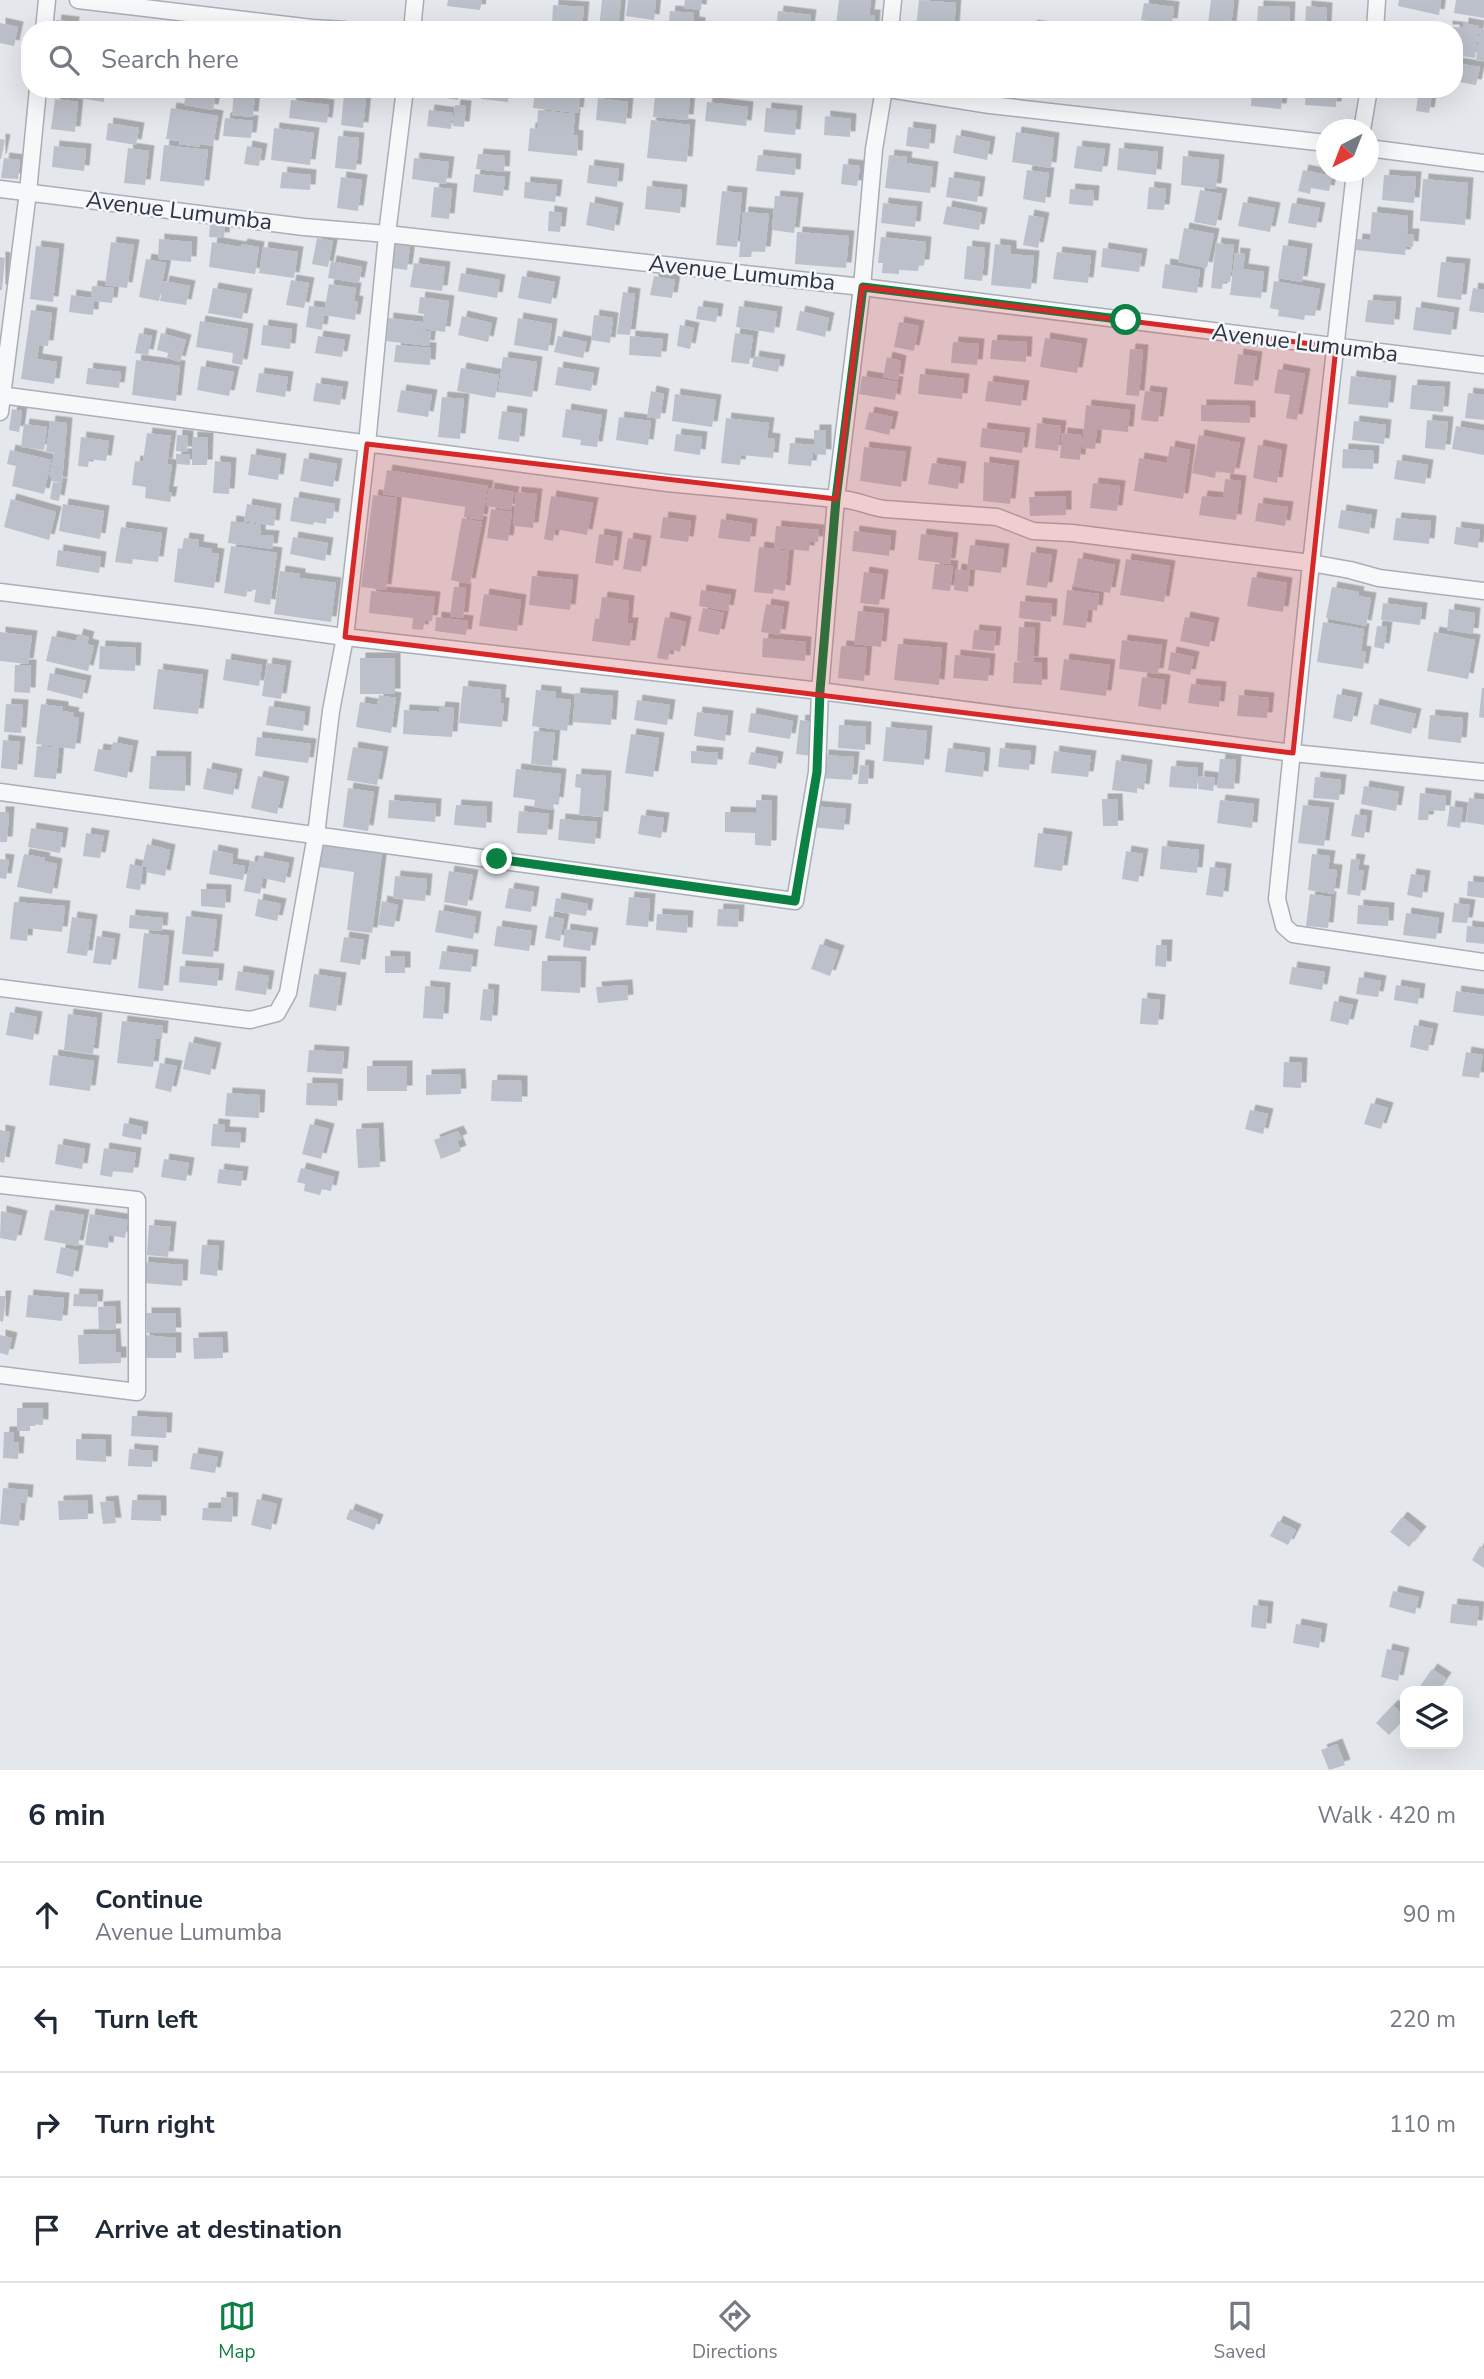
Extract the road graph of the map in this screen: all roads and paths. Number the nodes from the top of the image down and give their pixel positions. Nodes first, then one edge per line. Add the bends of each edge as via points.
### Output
1 (47, 0) edge
2 (78, 0) edge
3 (415, 0) edge
4 (893, 0) edge
5 (1377, 0) edge
6 (45, 21) edge
7 (254, 21) edge
8 (413, 21) edge
9 (891, 21) edge
10 (1376, 21) edge
11 (37, 98) edge
12 (404, 98) edge
13 (882, 98) edge
14 (946, 98) edge
15 (1367, 98) edge
16 (1364, 119) edge
17 (1316, 143) edge
18 (1379, 149) edge
19 (1484, 163) edge
20 (1354, 182) edge
21 (0, 189) edge
22 (28, 192) junction
23 (387, 234) junction
24 (863, 287) junction
25 (1336, 347) junction
26 (1484, 365) edge
27 (1, 395) edge
28 (0, 412) edge
29 (367, 444) junction
30 (836, 499) junction
31 (1311, 563) junction
32 (1484, 591) edge
33 (0, 592) edge
34 (345, 637) junction
35 (820, 691) junction
36 (1293, 753) junction
37 (1484, 772) edge
38 (0, 792) edge
39 (316, 835) junction
40 (1484, 962) edge
41 (0, 988) edge
42 (0, 1185) edge
43 (0, 1376) edge

1 - 6 street
2 - 7 street
3 - 8 street
4 - 9 street
5 - 10 street
11 - 22 street
12 - 23 street
13 - 24 street
14 - 17 street
15 - 16 street
18 - 19 street
20 - 25 street
21 - 22 street, Avenue Lumumba
22 - 23 street, Avenue Lumumba
22 - 27 street
23 - 24 street, Avenue Lumumba
23 - 29 street
24 - 25 street, Avenue Lumumba
24 - 30 street
25 - 26 street, Avenue Lumumba
25 - 31 street
27 - 28 street
27 - 29 street
29 - 30 street via 667,484
29 - 34 street
30 - 31 street via 850,499 869,508 997,517 1033,531
30 - 35 street
31 - 32 street via 1379,578
31 - 36 street
33 - 34 street
34 - 35 street
34 - 39 street
35 - 36 street
35 - 39 street via 817,772 795,901
36 - 37 street
36 - 40 street via 1277,899 1284,926 1293,934
38 - 39 street
39 - 41 street via 288,993 277,1013 250,1020
42 - 43 street via 137,1200 137,1392

